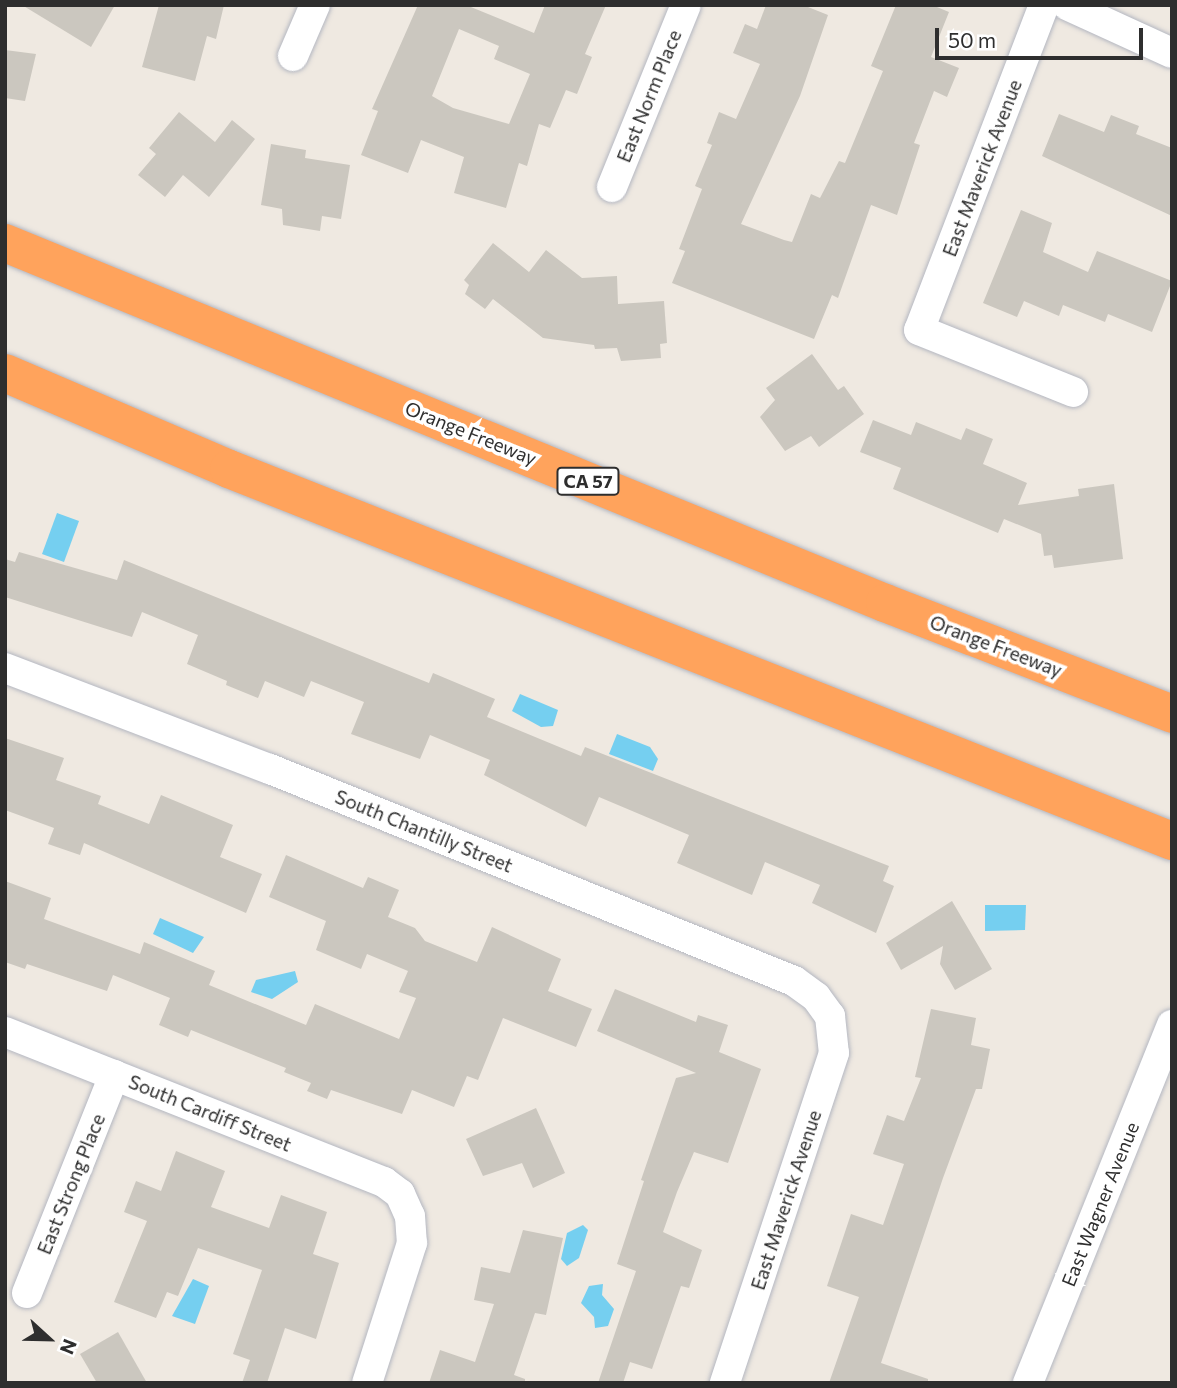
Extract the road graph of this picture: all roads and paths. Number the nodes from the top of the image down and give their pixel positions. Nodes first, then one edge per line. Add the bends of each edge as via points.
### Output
1 (315, 5) edge
2 (685, 5) edge
3 (1044, 5) edge
4 (1067, 5) edge
5 (1172, 53) edge
6 (293, 56) dead end
7 (612, 187) dead end
8 (5, 243) edge
9 (5, 373) edge
10 (1073, 392) dead end
11 (5, 396) edge
12 (229, 469) junction
13 (5, 668) edge
14 (1172, 714) edge
15 (1172, 841) edge
16 (830, 1016) joint
17 (1172, 1026) edge
18 (5, 1032) edge
19 (114, 1075) junction
20 (27, 1293) dead end
21 (367, 1383) edge
22 (725, 1383) edge
23 (1028, 1383) edge

1 - 6 street
2 - 7 street, East Norm Place
3 - 10 street, East Maverick Avenue via 919,330
4 - 5 street
8 - 14 highway, Orange Freeway / CA 57 via 886,603
9 - 12 highway
11 - 12 highway
12 - 15 highway
13 - 16 street, South Chantilly Street via 150,720 794,981 816,997
16 - 22 street, East Maverick Avenue via 835,1039 831,1066
17 - 23 street, East Wagner Avenue
18 - 19 street, South Cardiff Street
19 - 20 street, East Strong Place
19 - 21 street, South Cardiff Street via 384,1182 406,1205 412,1243

